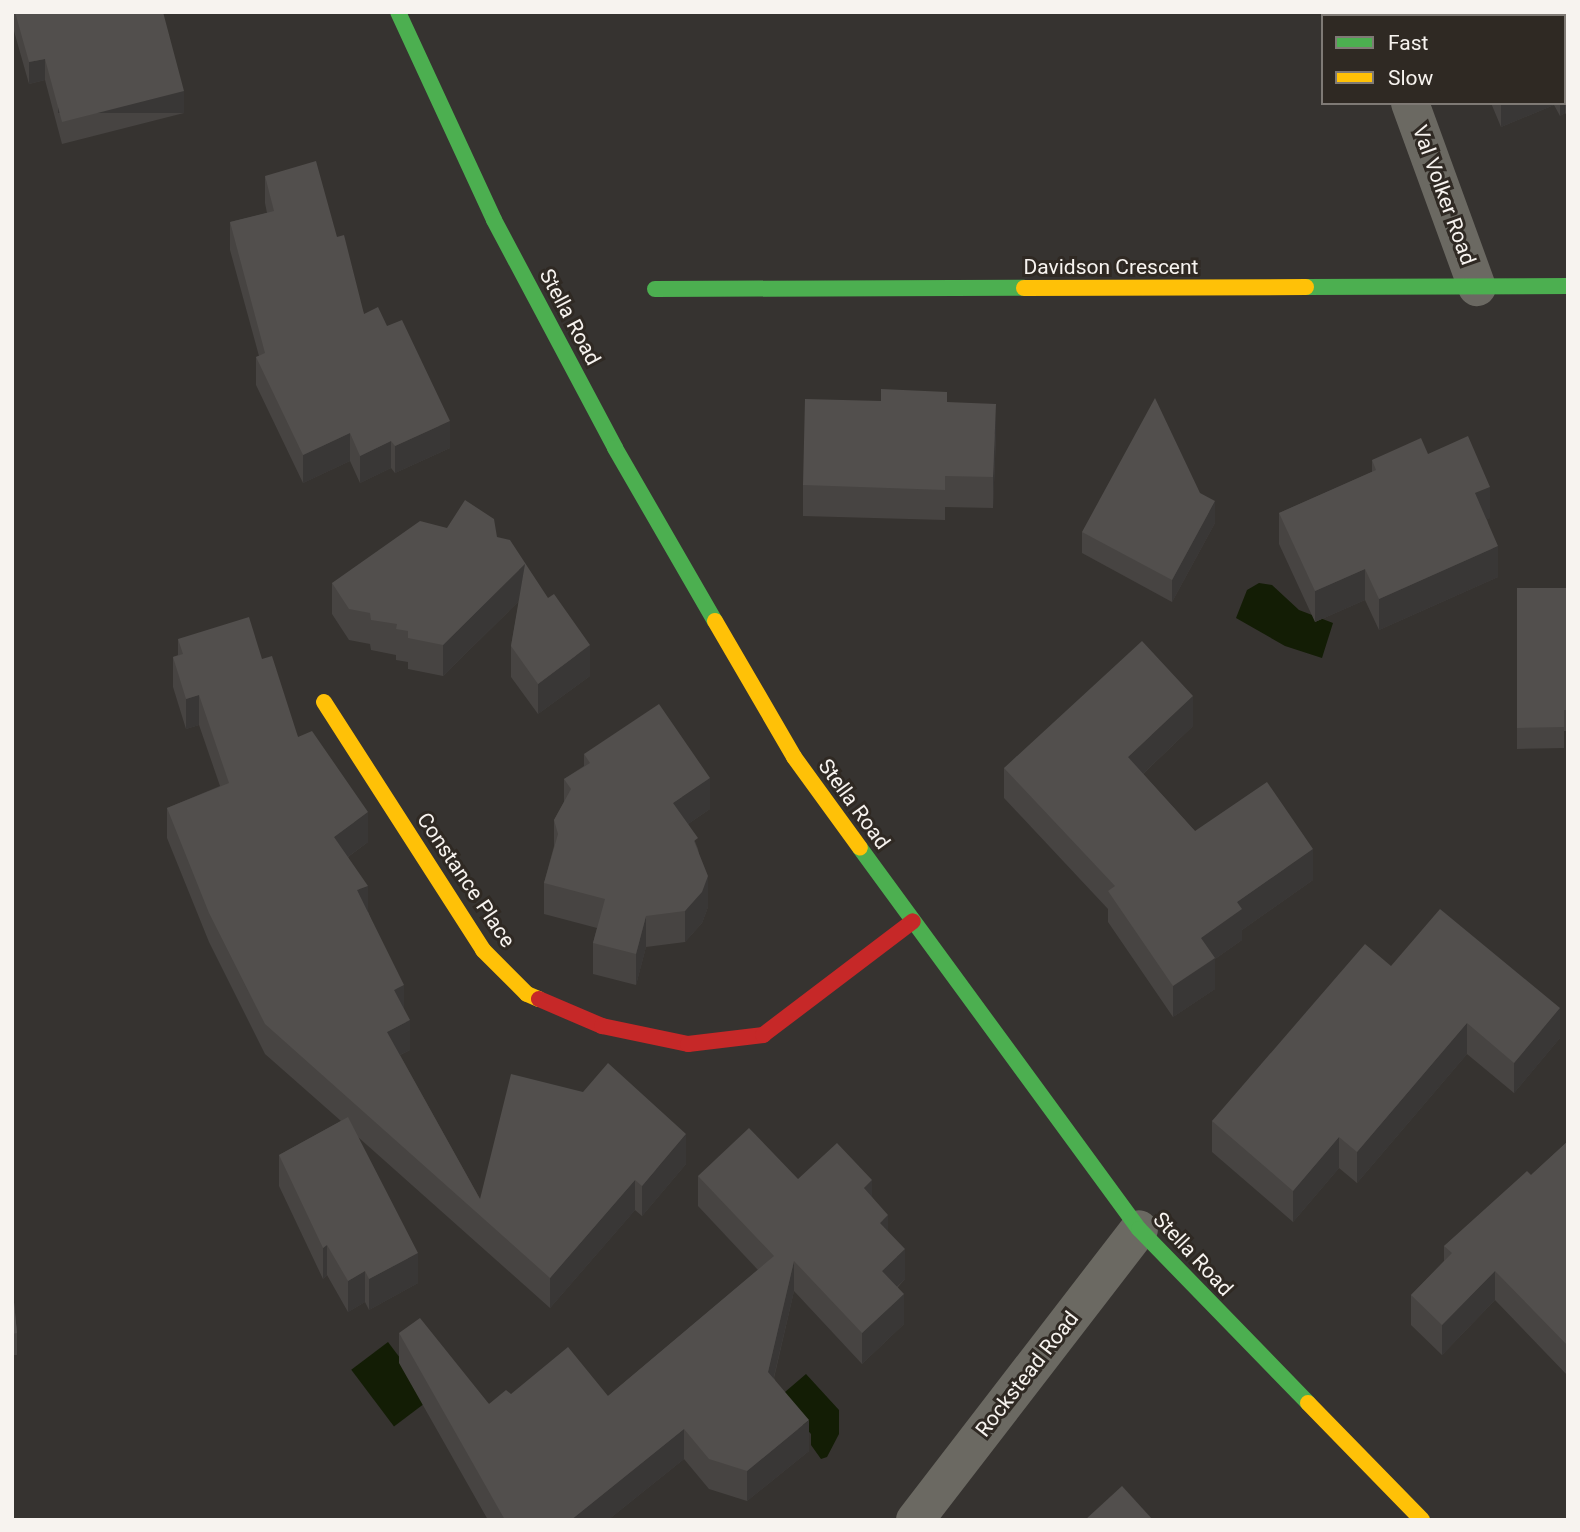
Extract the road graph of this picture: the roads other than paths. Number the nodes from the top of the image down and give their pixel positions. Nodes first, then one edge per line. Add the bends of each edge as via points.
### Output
1 (398, 12) edge
2 (1411, 105) edge
3 (1568, 286) edge
4 (1476, 287) junction
5 (655, 289) dead end
6 (324, 702) dead end
7 (913, 921) junction
8 (1139, 1229) junction
9 (915, 1520) edge
10 (1422, 1520) edge

1 - 7 main road, Stella Road via 494,220 660,527 794,757
2 - 4 street, Val Volker Road
3 - 4 main road, Davidson Crescent
4 - 5 main road, Davidson Crescent
6 - 7 main road, Constance Place via 483,950 527,994 601,1026 688,1044 763,1035
7 - 8 main road, Stella Road
8 - 9 street, Rockstead Road
8 - 10 main road, Stella Road

